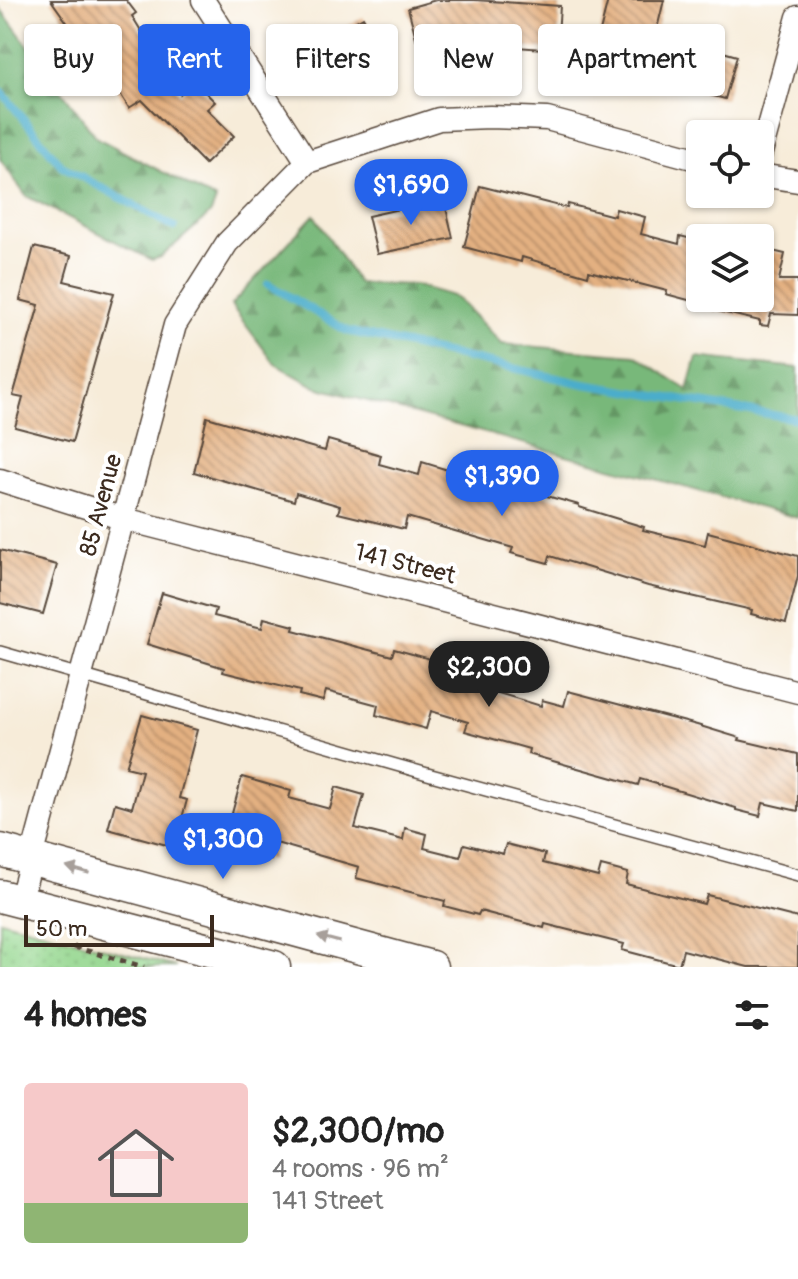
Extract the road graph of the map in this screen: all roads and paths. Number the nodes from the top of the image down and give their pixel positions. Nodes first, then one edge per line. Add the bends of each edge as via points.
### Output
1 (203, 0) edge
2 (798, 17) edge
3 (770, 120) edge
4 (686, 156) edge
5 (307, 162) junction
6 (774, 177) edge
7 (798, 181) edge
8 (0, 480) edge
9 (124, 519) junction
10 (0, 652) edge
11 (82, 674) junction
12 (798, 692) edge
13 (0, 850) edge
14 (33, 858) junction
15 (798, 875) edge
16 (10, 899) edge
17 (73, 947) dead end
18 (144, 967) edge
19 (274, 967) edge
20 (431, 967) edge

1 - 5 street
2 - 3 street
4 - 5 street via 547,119 490,117 439,119
5 - 9 street, 85 Avenue via 227,243 175,325
6 - 7 street
8 - 9 street, 141 Street
9 - 11 street, 85 Avenue
9 - 12 street, 141 Street
10 - 11 lane
11 - 14 street, 85 Avenue
11 - 15 lane
13 - 14 main road
14 - 16 street, 85 Avenue
20 -> 14 main road
16 - 19 main road
17 - 18 path

